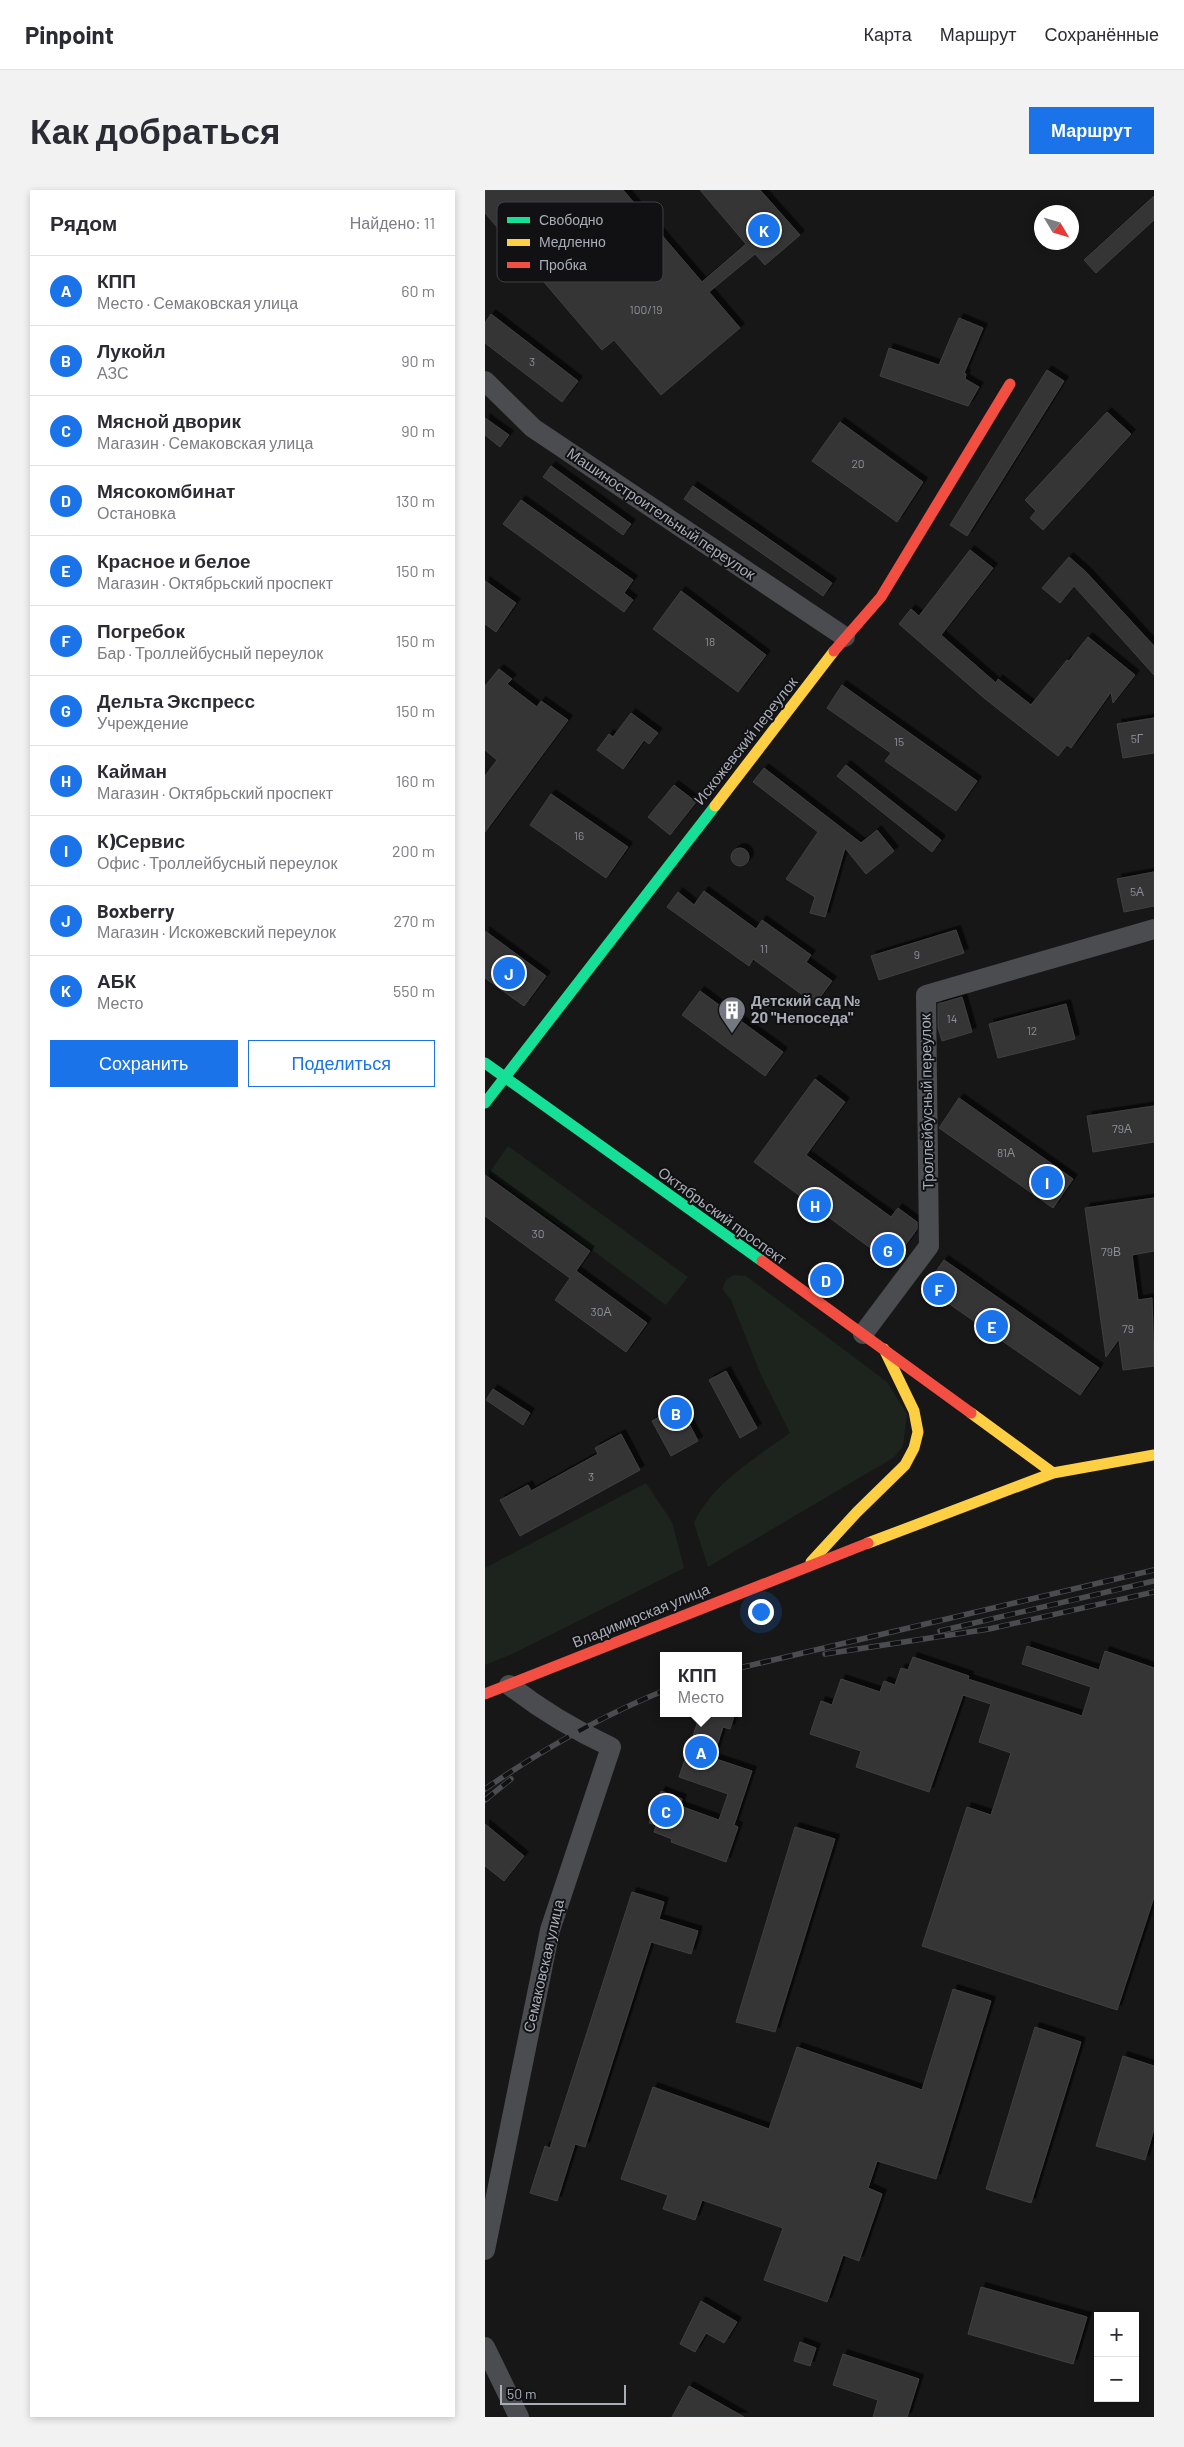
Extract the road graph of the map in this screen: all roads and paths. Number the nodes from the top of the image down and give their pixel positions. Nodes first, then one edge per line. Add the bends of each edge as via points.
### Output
1 (485, 381) edge
2 (1010, 384) dead end
3 (845, 637) junction
4 (1154, 929) edge
5 (485, 1063) edge
6 (505, 1077) junction
7 (485, 1103) edge
8 (863, 1334) junction
9 (884, 1349) junction
10 (1154, 1455) edge
11 (1053, 1473) junction
12 (808, 1565) junction
13 (509, 1685) junction
14 (485, 1694) edge
15 (485, 2250) edge
16 (485, 2347) edge
17 (519, 2417) edge

1 - 3 street, Машиностроительный переулок via 533,428
2 - 3 main road, Искожевский переулок via 881,597
3 - 6 main road, Искожевский переулок
4 - 8 street, Троллейбусный переулок via 926,995 929,1246
5 - 6 main road, Октябрьский проспект
6 - 7 main road, Искожевский переулок
6 - 8 main road, Октябрьский проспект
8 - 9 main road, Октябрьский проспект
9 - 11 main road, Октябрьский проспект
9 - 12 main road, Владимирская улица via 914,1410 918,1432 914,1448 905,1466
10 - 11 main road
11 - 12 main road, Владимирская улица
12 - 13 main road, Владимирская улица
13 - 14 main road, Владимирская улица
13 - 15 street, Семаковская улица via 576,1731 611,1747 550,1930
16 - 17 street

